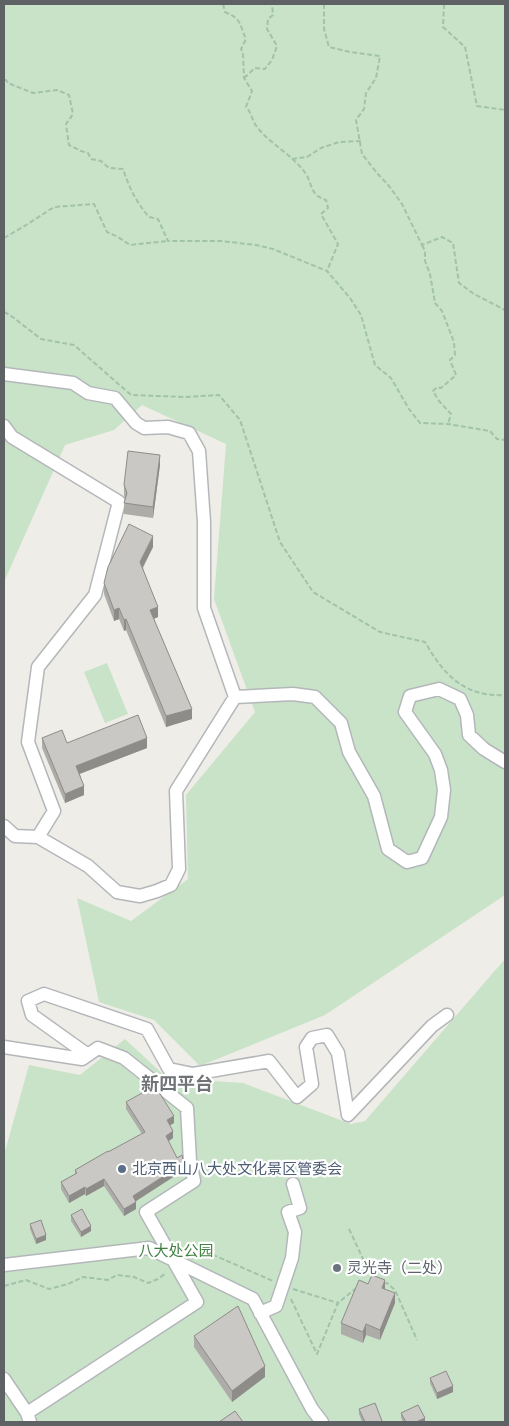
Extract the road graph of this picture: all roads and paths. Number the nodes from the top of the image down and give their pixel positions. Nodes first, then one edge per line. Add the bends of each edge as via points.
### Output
1 (223, 4) edge
2 (272, 4) edge
3 (324, 4) edge
4 (444, 4) edge
5 (244, 78) junction
6 (4, 80) edge
7 (505, 110) edge
8 (361, 141) junction
9 (291, 159) junction
10 (4, 238) edge
11 (168, 241) junction
12 (422, 245) junction
13 (328, 271) junction
14 (505, 310) edge
15 (4, 312) edge
16 (4, 374) edge
17 (448, 424) junction
18 (4, 426) edge
19 (505, 440) edge
20 (505, 695) edge
21 (235, 697) junction
22 (505, 762) edge
23 (4, 826) edge
24 (38, 836) junction
25 (447, 1015) dead end
26 (4, 1047) edge
27 (88, 1055) junction
28 (292, 1184) dead end
29 (349, 1229) dead end
30 (170, 1261) junction
31 (4, 1265) edge
32 (376, 1284) edge
33 (381, 1284) edge
34 (4, 1286) edge
35 (284, 1286) junction
36 (360, 1288) edge
37 (338, 1303) junction
38 (260, 1313) junction
39 (417, 1340) dead end
40 (4, 1379) edge
41 (28, 1418) edge
42 (322, 1422) edge

1 - 5 path via 225,12 235,16 241,24 246,39 241,49
2 - 5 path via 273,15 268,19 267,29 277,46 272,60 265,69 255,68
3 - 8 path via 324,29 329,47 380,56 376,78 366,93 364,109 356,120
4 - 7 path via 443,27 465,47 477,106
5 - 9 path via 252,91 246,107 256,127
6 - 11 path via 34,93 57,90 69,95 74,114 66,124 69,145 88,153 91,159 109,168 123,169 141,208 149,217 158,219
8 - 9 path via 339,142 307,157
8 - 12 path via 362,154 398,198
9 - 13 path via 306,174 319,198 326,200 328,208 322,214 338,244
10 - 11 path via 54,207 94,204 107,232 130,246
11 - 13 path via 256,245
12 - 14 path via 442,237 453,243 459,283
12 - 17 path via 435,303 442,311 454,342 455,355 450,360 456,374 433,391 451,414
13 - 17 path via 361,315 375,365 391,378 409,409 420,423
15 - 20 path via 40,339 74,345 131,395 219,395 240,420 280,542 313,592 380,632 425,642 438,665 464,688 492,696
16 - 21 lane via 73,383 88,393 115,398 144,428 168,427 189,433 199,451 204,522 204,608
17 - 19 path via 490,431 497,439
18 - 24 lane via 12,437 120,502 95,595 38,667 28,742 54,811
21 - 22 lane via 293,694 315,697 341,723 349,752 374,796 388,849 407,862 422,858 442,817 444,790 436,754 406,712 410,696 439,689 460,699 467,715 469,735
21 - 24 lane via 176,791 179,869 171,885 140,896 116,892 88,866
23 - 24 lane via 15,836
25 - 27 lane via 432,1026 348,1115 338,1053 327,1035 312,1038 306,1047 312,1084 297,1097 268,1061 193,1074 169,1069 147,1029 44,994 28,1002 32,1015
26 - 27 lane via 82,1059
27 - 30 lane via 98,1048 124,1058 187,1108 194,1181 146,1212
28 - 35 lane via 300,1208 288,1212 295,1232
29 - 32 path
30 - 31 lane via 149,1248
30 - 34 path via 158,1279 148,1283 134,1277 117,1276 108,1280 83,1277 49,1289 26,1280
30 - 35 path via 210,1253
30 - 38 lane via 253,1300
30 - 41 lane via 197,1302
33 - 39 path via 387,1283 395,1290
35 - 37 path
35 - 37 path via 317,1354
35 - 38 lane via 276,1306
36 - 37 path
38 - 42 lane
40 - 41 lane

